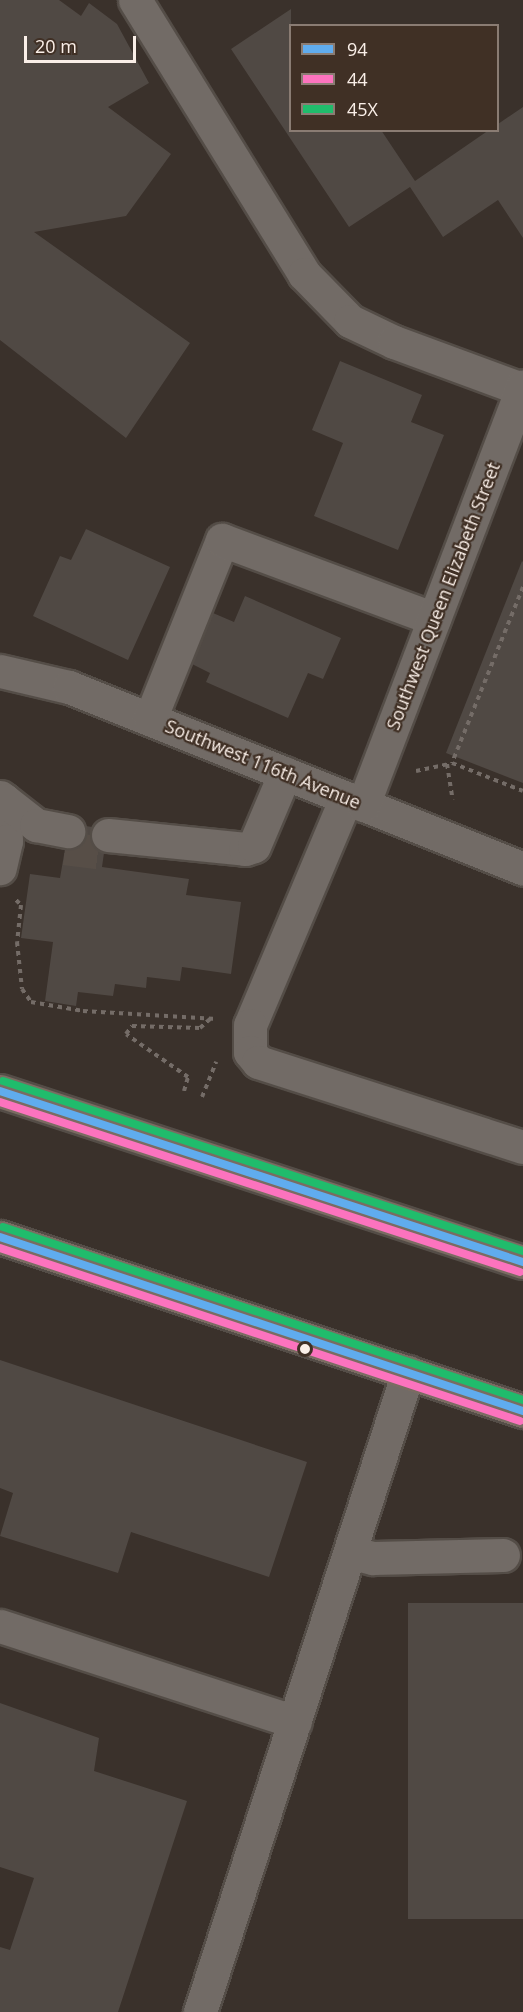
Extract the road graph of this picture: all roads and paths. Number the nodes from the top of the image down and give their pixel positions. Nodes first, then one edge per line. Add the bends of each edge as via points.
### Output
1 (135, 0) edge
2 (523, 388) edge
3 (523, 587) edge
4 (434, 619) junction
5 (0, 671) edge
6 (150, 719) junction
7 (450, 764) junction
8 (416, 771) dead end
9 (285, 774) junction
10 (523, 791) edge
11 (453, 800) dead end
12 (355, 802) junction
13 (3, 808) edge
14 (67, 840) tunnel mouth
15 (106, 844) tunnel mouth
16 (523, 869) edge
17 (3, 880) edge
18 (211, 1018) junction
19 (250, 1025) junction
20 (0, 1091) edge
21 (184, 1091) dead end
22 (523, 1147) edge
23 (0, 1237) edge
24 (523, 1262) edge
25 (408, 1372) junction
26 (523, 1411) edge
27 (350, 1552) junction
28 (503, 1555) dead end
29 (0, 1626) edge
30 (295, 1722) junction
31 (200, 2012) edge

1 - 2 street via 304,274 350,321 394,342
2 - 4 street, Southwest Queen Elizabeth Street
3 - 7 path
4 - 6 street via 222,540
4 - 12 street, Southwest Queen Elizabeth Street
5 - 6 street, Southwest 116th Avenue via 69,687
6 - 9 street, Southwest 116th Avenue
7 - 8 path
7 - 10 path
7 - 11 path
9 - 12 street, Southwest 116th Avenue
9 - 15 street via 252,858 238,866
12 - 16 street, Southwest 116th Avenue
12 - 19 street, Southwest Queen Elizabeth Street
13 - 14 street via 29,842
13 - 17 street
17 - 18 path via 21,905 16,942 22,989 31,1002 82,1011
18 - 19 path
18 - 21 path via 200,1028 132,1026 126,1034 188,1077
19 - 22 street via 250,1052 258,1062
20 - 24 highway
23 - 25 highway
25 - 26 highway
25 - 27 street
27 - 28 street via 374,1558
27 - 30 street
29 - 30 street
30 - 31 street

